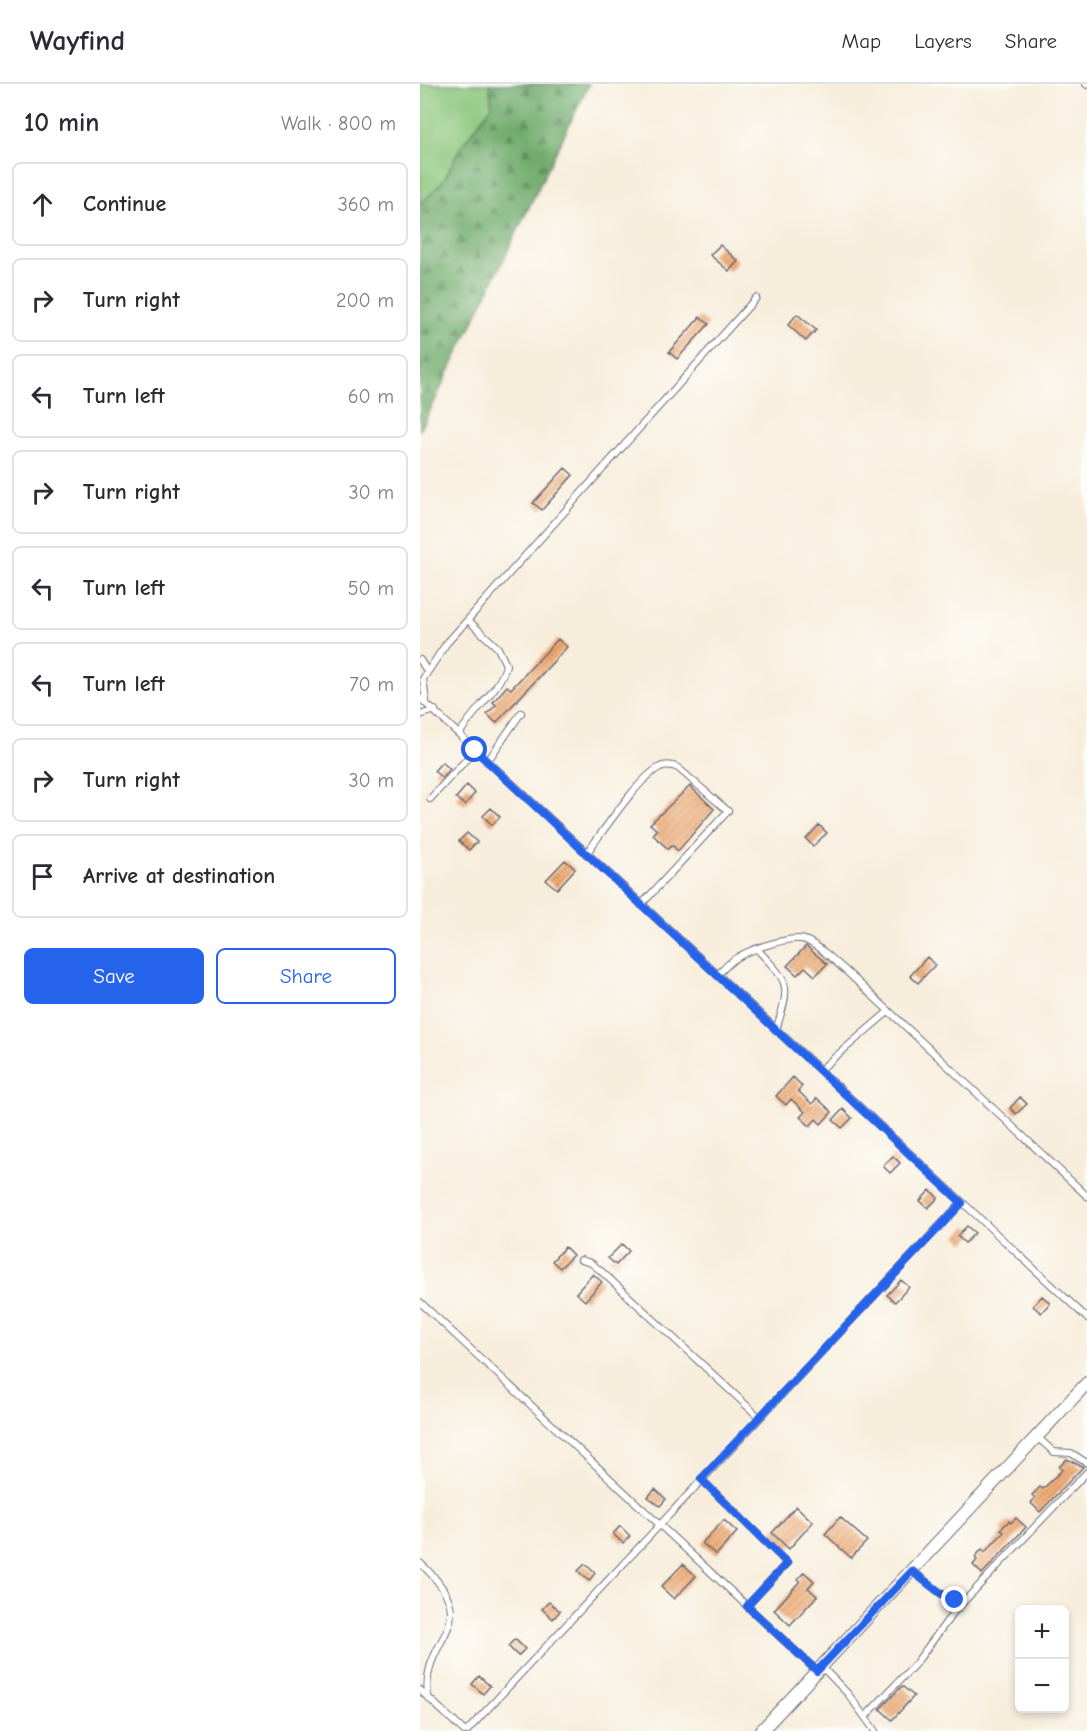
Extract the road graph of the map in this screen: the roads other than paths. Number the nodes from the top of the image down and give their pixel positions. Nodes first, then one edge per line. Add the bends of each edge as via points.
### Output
1 (756, 298) dead end
2 (469, 621) junction
3 (420, 660) edge
4 (427, 671) junction
5 (423, 699) edge
6 (435, 710) junction
7 (521, 713) dead end
8 (420, 716) edge
9 (460, 733) junction
10 (475, 750) junction
11 (488, 762) junction
12 (430, 799) dead end
13 (586, 854) junction
14 (641, 905) junction
15 (757, 949) junction
16 (717, 975) junction
17 (889, 1011) junction
18 (776, 1030) junction
19 (821, 1069) junction
20 (1087, 1196) edge
21 (962, 1203) junction
22 (581, 1260) dead end
23 (420, 1302) edge
24 (1087, 1318) edge
25 (1087, 1383) edge
26 (759, 1417) junction
27 (1036, 1437) junction
28 (1087, 1463) edge
29 (1087, 1472) edge
30 (701, 1479) junction
31 (658, 1524) junction
32 (420, 1563) edge
33 (912, 1571) junction
34 (965, 1600) junction
35 (747, 1606) junction
36 (430, 1651) junction
37 (425, 1658) dead end
38 (819, 1669) junction
39 (420, 1690) edge
40 (428, 1696) junction
41 (865, 1717) junction
42 (465, 1731) edge
43 (761, 1731) edge
44 (875, 1731) edge

1 - 2 lane
2 - 4 lane
2 - 9 lane via 498,648 506,665 501,680
3 - 4 lane
4 - 5 lane
5 - 6 lane
6 - 8 lane
6 - 9 lane
7 - 11 lane
9 - 10 lane
10 - 11 lane
10 - 12 lane
11 - 13 lane
13 - 14 lane
13 - 14 lane via 641,784 662,766 678,768 729,811
14 - 16 lane
15 - 16 lane via 736,958
15 - 17 lane via 804,940 846,971
15 - 18 lane via 787,983
16 - 18 lane
17 - 19 lane
17 - 20 lane
18 - 19 lane
19 - 21 lane
21 - 24 lane
21 - 26 lane
22 - 26 lane via 601,1270
23 - 31 lane
25 - 27 street
26 - 30 lane
27 - 28 lane via 1054,1452 1071,1453
27 - 33 street
29 - 34 lane
30 - 31 lane
30 - 35 lane via 787,1563
31 - 35 lane
31 - 42 lane
32 - 36 lane via 440,1581 449,1606 446,1621
33 - 34 lane via 947,1598
33 - 38 street
34 - 41 lane via 916,1663
35 - 38 lane
36 - 37 lane
36 - 40 lane via 423,1675
38 - 41 lane
38 - 43 street
39 - 40 lane
40 - 42 lane
41 - 44 lane

